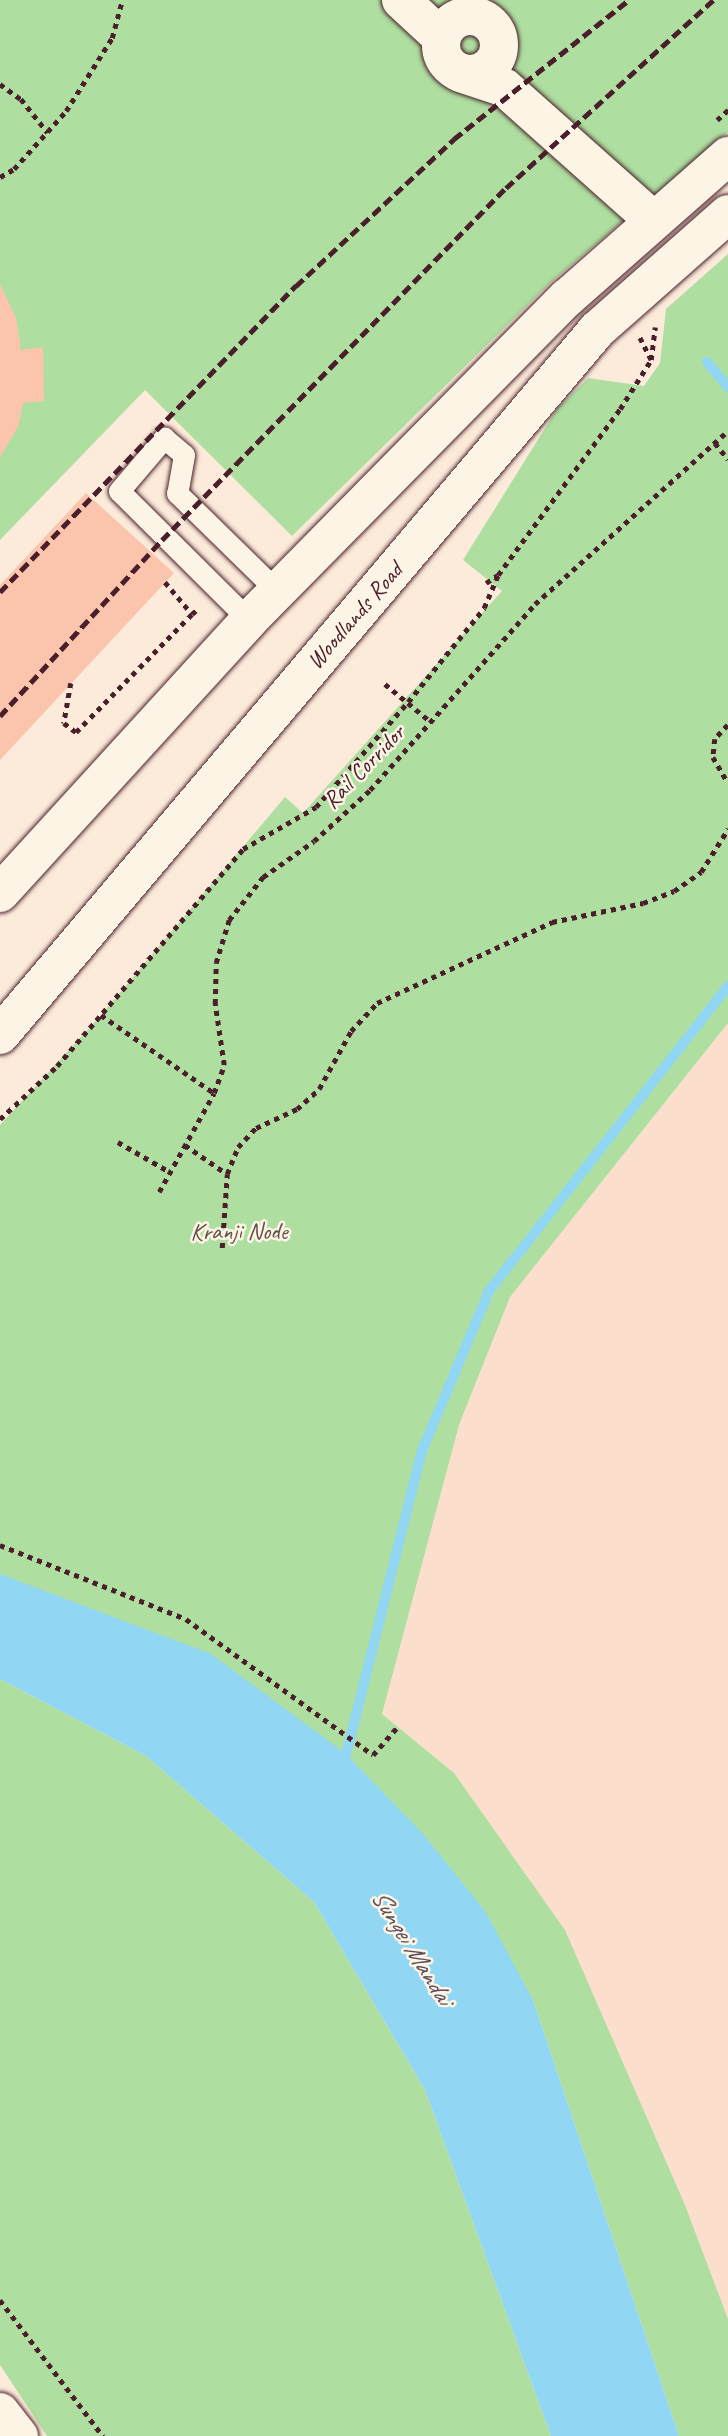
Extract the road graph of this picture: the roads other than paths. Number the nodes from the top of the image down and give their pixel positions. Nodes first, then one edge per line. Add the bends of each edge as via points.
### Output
1 (401, 0) edge
2 (456, 17) edge
3 (500, 48) junction
4 (460, 73) junction
5 (505, 88) junction
6 (728, 156) edge
7 (728, 214) edge
8 (652, 219) junction
9 (277, 591) junction
10 (249, 620) junction
11 (0, 892) edge
12 (0, 1035) edge
13 (0, 2412) edge
14 (19, 2436) edge

1 - 2 main road
2 - 3 main road via 496,29
2 - 4 main road via 444,58
3 - 4 main road via 491,66 482,72
3 - 5 main road
4 - 5 main road
5 - 8 main road
6 - 8 main road
7 - 12 main road, Woodlands Road via 597,330
8 - 9 main road
9 - 10 main road
9 - 10 lane via 177,494 184,455 164,438 119,491
10 - 11 main road
13 - 14 main road

